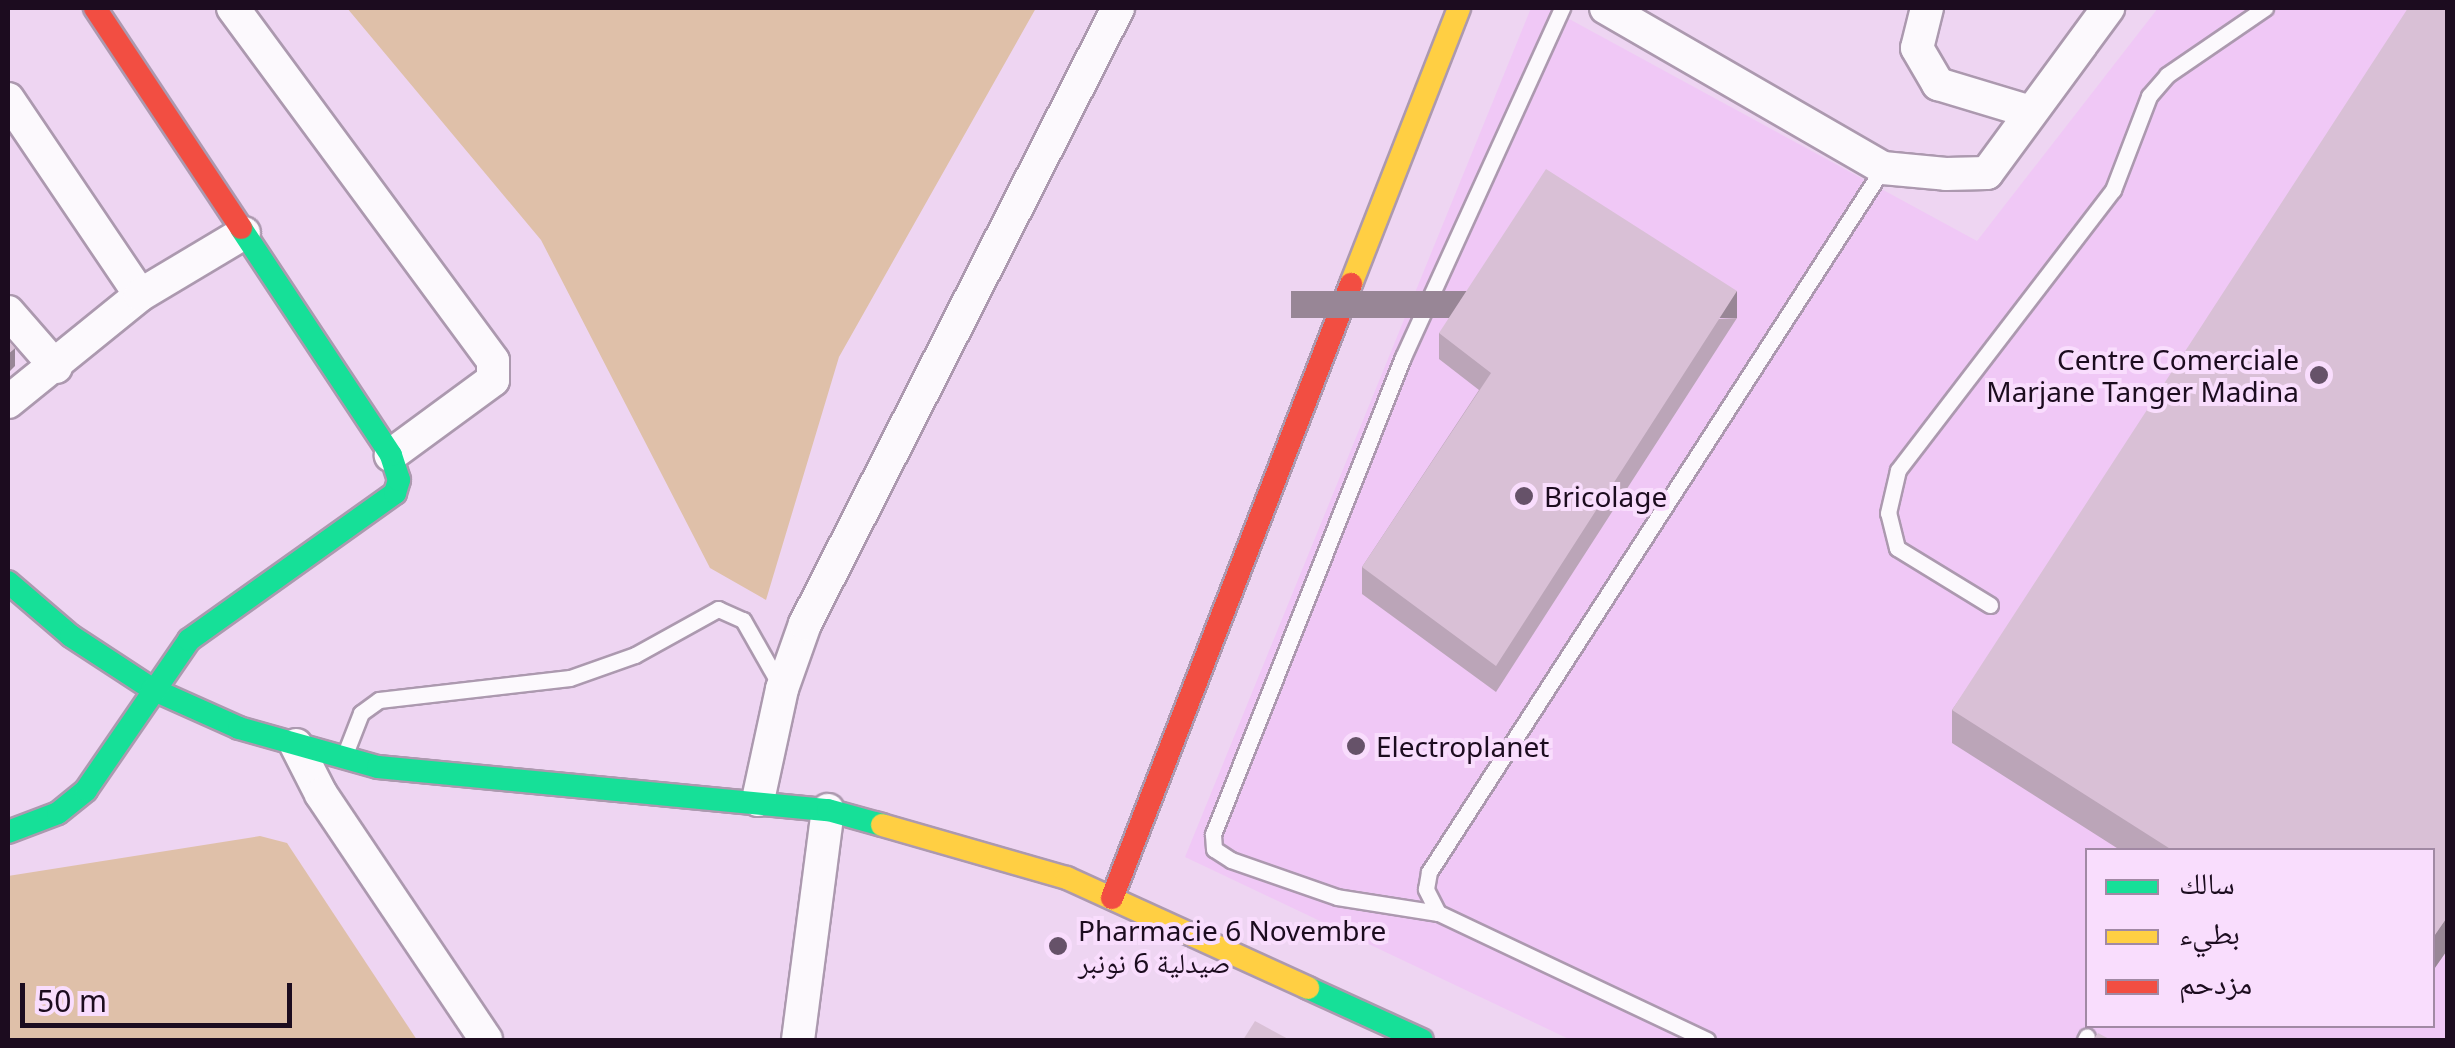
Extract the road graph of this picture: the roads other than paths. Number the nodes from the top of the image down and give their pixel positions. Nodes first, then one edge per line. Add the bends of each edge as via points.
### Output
1 (95, 8) edge
2 (232, 8) edge
3 (1118, 8) edge
4 (1460, 8) edge
5 (1562, 8) edge
6 (1606, 8) edge
7 (1927, 8) edge
8 (2108, 8) edge
9 (2265, 8) edge
10 (8, 98) edge
11 (2031, 112) junction
12 (1884, 168) junction
13 (244, 233) junction
14 (140, 295) junction
15 (8, 312) edge
16 (56, 367) junction
17 (8, 402) edge
18 (391, 455) junction
19 (8, 582) edge
20 (1990, 605) dead end
21 (152, 689) junction
22 (782, 689) junction
23 (296, 745) junction
24 (343, 760) junction
25 (758, 800) junction
26 (828, 810) junction
27 (8, 832) edge
28 (1112, 898) junction
29 (1438, 913) junction
30 (486, 1040) edge
31 (798, 1040) edge
32 (1422, 1040) edge
33 (1708, 1040) edge

1 - 13 street
2 - 18 street via 494,361 493,380
3 - 22 street via 805,624
4 - 28 street
5 - 29 lane via 1402,358 1213,834 1214,849 1230,860 1337,897
6 - 12 street
7 - 11 street via 1917,48 1938,84
8 - 11 street
9 - 20 lane via 2167,74 2148,96 2112,190 1898,470 1888,513 1897,548
10 - 14 street
11 - 12 street via 1987,173
12 - 29 lane via 1429,872 1426,889
13 - 14 street
13 - 18 street
14 - 16 street
15 - 16 street
16 - 17 street
18 - 21 street via 400,475 395,493 190,640
19 - 21 street via 71,636
21 - 23 street
21 - 27 street via 86,790 58,812
22 - 24 lane via 743,620 718,610 635,656 570,678 379,700 355,723
22 - 25 street
23 - 24 street
23 - 30 street via 321,794
24 - 25 street
25 - 26 street
26 - 28 street via 1068,878
26 - 31 street
28 - 32 street
29 - 33 lane

